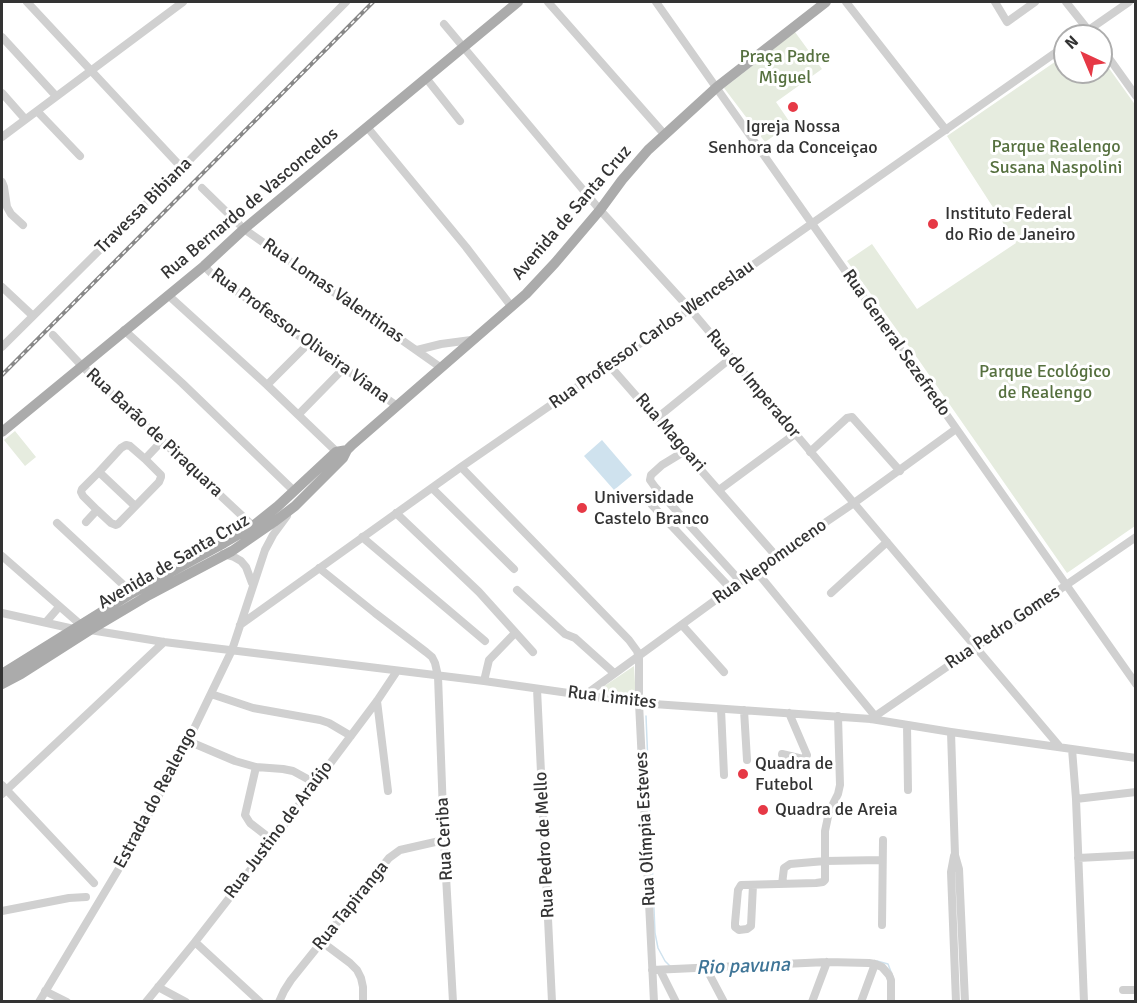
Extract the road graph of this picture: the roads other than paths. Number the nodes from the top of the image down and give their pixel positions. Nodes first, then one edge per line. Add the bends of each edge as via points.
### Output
1 (27, 2) edge
2 (183, 2) edge
3 (346, 2) edge
4 (518, 2) edge
5 (548, 2) edge
6 (656, 2) edge
7 (826, 2) edge
8 (846, 2) edge
9 (995, 2) edge
10 (1035, 2) edge
11 (1066, 2) edge
12 (1129, 2) edge
13 (444, 24) dead end
14 (1084, 24) edge
15 (1102, 24) edge
16 (2, 37) edge
17 (464, 47) junction
18 (1053, 54) edge
19 (1113, 64) edge
20 (92, 70) junction
21 (426, 78) junction
22 (717, 87) junction
23 (2, 93) edge
24 (56, 96) junction
25 (1136, 96) edge
26 (37, 111) junction
27 (26, 119) junction
28 (460, 121) dead end
29 (365, 128) junction
30 (946, 130) junction
31 (664, 135) junction
32 (2, 137) edge
33 (80, 156) dead end
34 (182, 168) junction
35 (2, 182) edge
36 (202, 188) dead end
37 (600, 210) junction
38 (812, 224) junction
39 (23, 225) dead end
40 (244, 230) junction
41 (204, 266) junction
42 (2, 287) edge
43 (168, 295) junction
44 (511, 306) junction
45 (690, 309) junction
46 (33, 316) junction
47 (124, 330) junction
48 (53, 335) dead end
49 (471, 340) junction
50 (309, 343) junction
51 (2, 348) edge
52 (417, 351) junction
53 (731, 358) junction
54 (81, 365) junction
55 (609, 365) junction
56 (440, 367) junction
57 (344, 368) junction
58 (267, 385) junction
59 (397, 406) junction
60 (298, 415) junction
61 (657, 418) junction
62 (956, 429) junction
63 (2, 432) edge
64 (795, 434) junction
65 (162, 441) junction
66 (685, 451) junction
67 (810, 452) junction
68 (342, 453) junction
69 (145, 459) junction
70 (461, 467) junction
71 (900, 471) junction
72 (99, 472) junction
73 (432, 488) junction
74 (293, 490) junction
75 (719, 490) junction
76 (854, 503) junction
77 (652, 505) dead end
78 (135, 506) junction
79 (295, 506) junction
80 (97, 510) junction
81 (396, 513) junction
82 (86, 522) dead end
83 (57, 523) dead end
84 (253, 526) junction
85 (362, 537) junction
86 (1136, 537) edge
87 (887, 542) junction
88 (208, 552) junction
89 (225, 555) junction
90 (2, 556) edge
91 (776, 556) junction
92 (319, 568) junction
93 (514, 568) dead end
94 (756, 571) junction
95 (741, 582) junction
96 (252, 585) junction
97 (1067, 585) junction
98 (516, 590) dead end
99 (729, 591) junction
100 (831, 592) dead end
101 (132, 593) junction
102 (247, 601) junction
103 (59, 608) junction
104 (262, 609) junction
105 (2, 613) edge
106 (46, 622) junction
107 (240, 625) junction
108 (682, 625) junction
109 (82, 628) junction
110 (515, 633) junction
111 (485, 641) dead end
112 (164, 642) junction
113 (975, 648) junction
114 (232, 650) junction
115 (533, 652) dead end
116 (639, 657) junction
117 (397, 671) junction
118 (724, 672) dead end
119 (2, 674) edge
120 (614, 674) junction
121 (438, 676) junction
122 (484, 681) junction
123 (2, 684) edge
124 (1136, 684) edge
125 (537, 689) junction
126 (211, 694) junction
127 (585, 695) junction
128 (377, 701) junction
129 (639, 703) junction
130 (722, 709) junction
131 (744, 710) junction
132 (789, 713) junction
133 (838, 716) junction
134 (873, 718) junction
135 (907, 725) junction
136 (951, 732) junction
137 (351, 735) junction
138 (188, 741) junction
139 (1060, 747) junction
140 (1072, 749) junction
141 (782, 754) dead end
142 (1136, 758) edge
143 (747, 760) dead end
144 (256, 767) junction
145 (724, 775) dead end
146 (315, 783) junction
147 (3, 790) edge
148 (908, 790) dead end
149 (388, 791) dead end
150 (1136, 792) edge
151 (1076, 799) junction
152 (272, 840) junction
153 (444, 840) junction
154 (883, 840) dead end
155 (1136, 855) edge
156 (1078, 858) junction
157 (882, 860) junction
158 (953, 860) junction
159 (825, 861) junction
160 (110, 882) junction
161 (94, 884) junction
162 (782, 884) junction
163 (753, 885) junction
164 (86, 897) junction
165 (95, 908) junction
166 (2, 911) edge
167 (882, 925) dead end
168 (195, 942) junction
169 (322, 942) junction
170 (827, 962) junction
171 (876, 964) junction
172 (706, 968) junction
173 (656, 970) junction
174 (158, 987) junction
175 (1123, 990) dead end
176 (1136, 990) edge
177 (45, 992) junction
178 (39, 1002) edge
179 (67, 1002) edge
180 (146, 1002) edge
181 (186, 1002) edge
182 (260, 1002) edge
183 (279, 1002) edge
184 (363, 1002) edge
185 (453, 1002) edge
186 (552, 1002) edge
187 (654, 1002) edge
188 (676, 1002) edge
189 (724, 1002) edge
190 (812, 1002) edge
191 (861, 1002) edge
192 (891, 1002) edge
193 (956, 1002) edge
194 (965, 1002) edge
195 (1084, 1002) edge

1 - 20 street
2 - 20 street
3 - 34 street, Travessa Bibiana
4 - 17 main road, Rua Bernardo de Vasconcelos
5 - 31 street
6 - 22 street, Rua General Sezefredo
7 - 22 main road, Avenida de Santa Cruz
8 - 30 street
9 - 10 street via 1006,22
11 - 14 street
12 - 15 street
13 - 17 street, Rua do Imperador
16 - 24 street
17 - 21 main road, Rua Bernardo de Vasconcelos
17 - 37 street, Rua do Imperador
18 - 30 street, Rua Professor Carlos Wenceslau
19 - 25 street
20 - 24 street
20 - 34 street
21 - 28 street
21 - 29 main road, Rua Bernardo de Vasconcelos
22 - 31 main road, Avenida de Santa Cruz
22 - 38 street, Rua General Sezefredo
23 - 27 street
24 - 26 street
26 - 27 street
26 - 33 street
27 - 32 street
29 - 40 main road, Rua Bernardo de Vasconcelos
29 - 44 street
30 - 38 street, Rua Professor Carlos Wenceslau
31 - 37 main road, Avenida de Santa Cruz
34 - 46 street, Travessa Bibiana
35 - 39 street via 7,207
36 - 40 street, Rua Lomas Valentinas
37 - 44 main road, Avenida de Santa Cruz
37 - 45 street, Rua do Imperador
38 - 45 street, Rua Professor Carlos Wenceslau
38 - 62 street, Rua General Sezefredo
40 - 41 main road, Rua Bernardo de Vasconcelos
40 - 52 street, Rua Lomas Valentinas
41 - 43 main road, Rua Bernardo de Vasconcelos
41 - 50 street, Rua Professor Oliveira Viana
42 - 46 street
43 - 47 main road, Rua Bernardo de Vasconcelos
43 - 58 street
44 - 49 main road, Avenida de Santa Cruz
45 - 53 street, Rua do Imperador
45 - 55 street, Rua Professor Carlos Wenceslau
46 - 51 street, Travessa Bibiana
47 - 54 main road, Rua Bernardo de Vasconcelos
47 - 74 street
48 - 54 street, Rua Barão de Piraquara
49 - 52 street
49 - 56 main road, Avenida de Santa Cruz
50 - 57 street, Rua Professor Oliveira Viana
50 - 58 street
52 - 56 street, Rua Lomas Valentinas
53 - 61 street
53 - 64 street, Rua do Imperador
54 - 63 main road, Rua Bernardo de Vasconcelos
54 - 65 street, Rua Barão de Piraquara
55 - 61 street, Rua Magoari
55 - 70 street, Rua Professor Carlos Wenceslau
56 - 59 main road, Avenida de Santa Cruz
57 - 59 street, Rua Professor Oliveira Viana
57 - 60 street
58 - 60 street
59 - 68 main road, Avenida de Santa Cruz
60 - 68 street
61 - 66 street, Rua Magoari
62 - 71 street, Rua Nepomuceno
62 - 97 street, Rua General Sezefredo
64 - 67 street, Rua do Imperador
64 - 75 street
65 - 69 street
65 - 84 street, Rua Barão de Piraquara
66 - 75 street, Rua Magoari
66 - 95 street, Rua Magoari via 662,465 650,480
67 - 71 street via 852,417
67 - 76 street, Rua do Imperador
68 - 74 main road, Avenida de Santa Cruz
68 - 79 main road, Avenida de Santa Cruz
69 - 72 street via 126,445
69 - 78 street via 161,477
70 - 73 street, Rua Professor Carlos Wenceslau
70 - 116 street via 629,640
71 - 76 street, Rua Nepomuceno
72 - 78 street
72 - 80 street via 81,492
73 - 81 street, Rua Professor Carlos Wenceslau
73 - 93 street
74 - 84 main road, Avenida de Santa Cruz
75 - 91 street, Rua Magoari
76 - 87 street, Rua do Imperador
76 - 91 street, Rua Nepomuceno
77 - 99 street
78 - 80 street via 116,525
79 - 89 main road, Avenida de Santa Cruz
79 - 96 street, Estrada do Realengo via 269,541
80 - 82 street
81 - 85 street, Rua Professor Carlos Wenceslau
81 - 110 street via 479,592
83 - 101 street
84 - 88 main road, Avenida de Santa Cruz
85 - 92 street, Rua Professor Carlos Wenceslau
85 - 111 street
86 - 97 street, Rua Pedro Gomes
87 - 100 street
87 - 113 street, Rua do Imperador
88 - 89 street
88 - 101 main road, Avenida de Santa Cruz
89 - 96 street via 241,561
89 - 109 main road, Avenida de Santa Cruz
90 - 103 street
91 - 94 street, Rua Nepomuceno
92 - 104 street, Rua Professor Carlos Wenceslau
92 - 121 street via 432,657
94 - 95 street, Rua Nepomuceno
94 - 134 street
95 - 99 street, Rua Nepomuceno
96 - 102 street, Estrada do Realengo
97 - 113 street, Rua Pedro Gomes
97 - 124 street, Rua General Sezefredo
98 - 120 street
99 - 108 street, Rua Nepomuceno
101 - 109 main road, Avenida de Santa Cruz
102 - 104 street via 251,609
102 - 107 street, Estrada do Realengo
103 - 106 street
103 - 109 street
104 - 107 street, Rua Professor Carlos Wenceslau
105 - 106 street, Rua Limites
106 - 109 street, Rua Limites
107 - 114 street, Estrada do Realengo
108 - 116 street, Rua Nepomuceno
108 - 118 street
109 - 112 street, Rua Limites
109 - 119 main road, Avenida de Santa Cruz
109 - 123 main road, Avenida de Santa Cruz
110 - 115 street
110 - 122 street via 489,660
112 - 114 street, Rua Limites
112 - 147 street
113 - 134 street, Rua Pedro Gomes
113 - 139 street, Rua do Imperador
114 - 117 street, Rua Limites
114 - 126 street, Estrada do Realengo
116 - 120 street, Rua Nepomuceno
116 - 129 street, Rua Olímpia Esteves
117 - 121 street, Rua Limites
117 - 128 street, Rua Justino de Araújo
120 - 127 street, Rua Nepomuceno
121 - 122 street, Rua Limites
121 - 153 street, Rua Ceriba
122 - 125 street, Rua Limites
125 - 127 street, Rua Limites
125 - 186 street, Rua Pedro de Mello
126 - 137 street via 253,708 320,720
126 - 138 street, Estrada do Realengo
127 - 129 street, Rua Limites
128 - 137 street, Rua Justino de Araújo
128 - 149 street
129 - 130 street, Rua Limites
129 - 173 street, Rua Olímpia Esteves
130 - 131 street, Rua Limites
130 - 145 street
131 - 132 street, Rua Limites
131 - 143 street
132 - 133 street, Rua Limites
132 - 141 street via 807,755 803,759
133 - 134 street, Rua Limites
133 - 159 street via 840,785 827,818
134 - 135 street, Rua Limites
135 - 136 street, Rua Limites
135 - 148 street
136 - 139 street, Rua Limites
136 - 158 street
137 - 146 street, Rua Justino de Araújo
138 - 144 street
138 - 160 street, Estrada do Realengo
139 - 140 street, Rua Limites
140 - 142 street, Rua Limites
140 - 151 street
144 - 146 street via 293,771
144 - 152 street via 245,815
146 - 152 street, Rua Justino de Araújo
147 - 161 street
150 - 151 street
151 - 156 street
152 - 168 street, Rua Justino de Araújo
153 - 169 street, Rua Tapiranga via 393,854
153 - 185 street, Rua Ceriba
154 - 157 street
155 - 156 street
156 - 195 street
157 - 159 street
157 - 167 street
158 - 193 street
158 - 194 street via 959,869
159 - 162 street via 786,866
159 - 162 street via 824,882
160 - 161 street
160 - 165 street, Estrada do Realengo
161 - 164 street
162 - 163 street
163 - 163 street via 738,887 735,927 739,930 751,926
164 - 165 street
164 - 166 street
165 - 177 street, Estrada do Realengo
168 - 174 street, Rua Justino de Araújo
168 - 182 street
169 - 183 street, Rua Tapiranga via 291,980
169 - 184 street via 357,970
170 - 171 street
170 - 172 street
170 - 190 street
171 - 191 street
171 - 192 street via 891,980
172 - 173 street
172 - 189 street
173 - 187 street, Rua Olímpia Esteves
173 - 188 street
174 - 180 street, Rua Justino de Araújo
174 - 181 street
175 - 176 street
177 - 178 street, Estrada do Realengo
177 - 179 street

